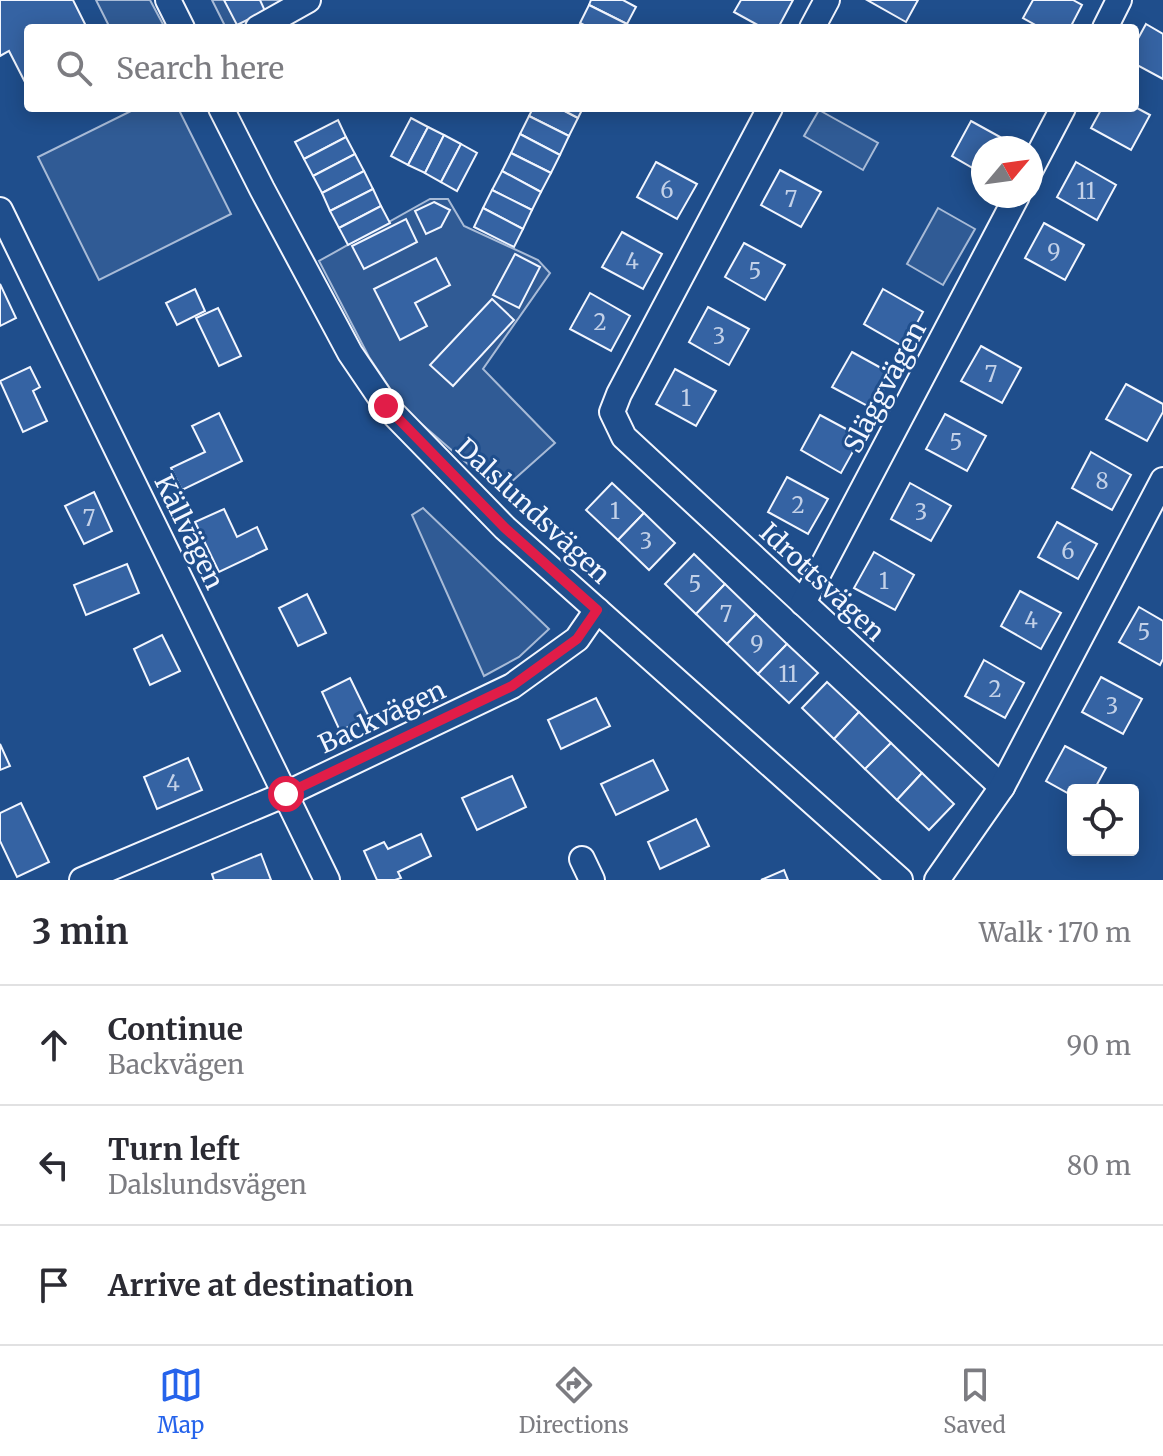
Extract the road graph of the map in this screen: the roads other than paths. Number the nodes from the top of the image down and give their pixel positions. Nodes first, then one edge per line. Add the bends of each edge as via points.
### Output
1 (168, 0) edge
2 (308, 0) edge
3 (827, 0) edge
4 (1119, 0) edge
5 (180, 24) edge
6 (265, 24) edge
7 (814, 24) edge
8 (1107, 24) edge
9 (223, 112) edge
10 (768, 112) edge
11 (1061, 112) edge
12 (1043, 146) edge
13 (1011, 208) edge
14 (1, 215) edge
15 (1163, 480) edge
16 (803, 603) junction
17 (597, 610) junction
18 (1002, 787) junction
19 (286, 794) junction
20 (82, 880) edge
21 (327, 880) edge
22 (900, 880) edge
23 (937, 880) edge

1 - 5 street
2 - 6 street
3 - 7 street
4 - 8 street
9 - 17 street, Dalslundsvägen via 350,353 386,406 505,528
10 - 16 street, Idrottsvägen via 612,412 624,437
11 - 12 street
13 - 16 street, Släggvägen
14 - 19 street, Källvägen
15 - 18 street
16 - 18 street, Idrottsvägen
17 - 19 street, Backvägen via 577,639 512,686
17 - 22 street, Dalslundsvägen
18 - 23 street
19 - 20 street, Backvägen
19 - 21 street, Källvägen

